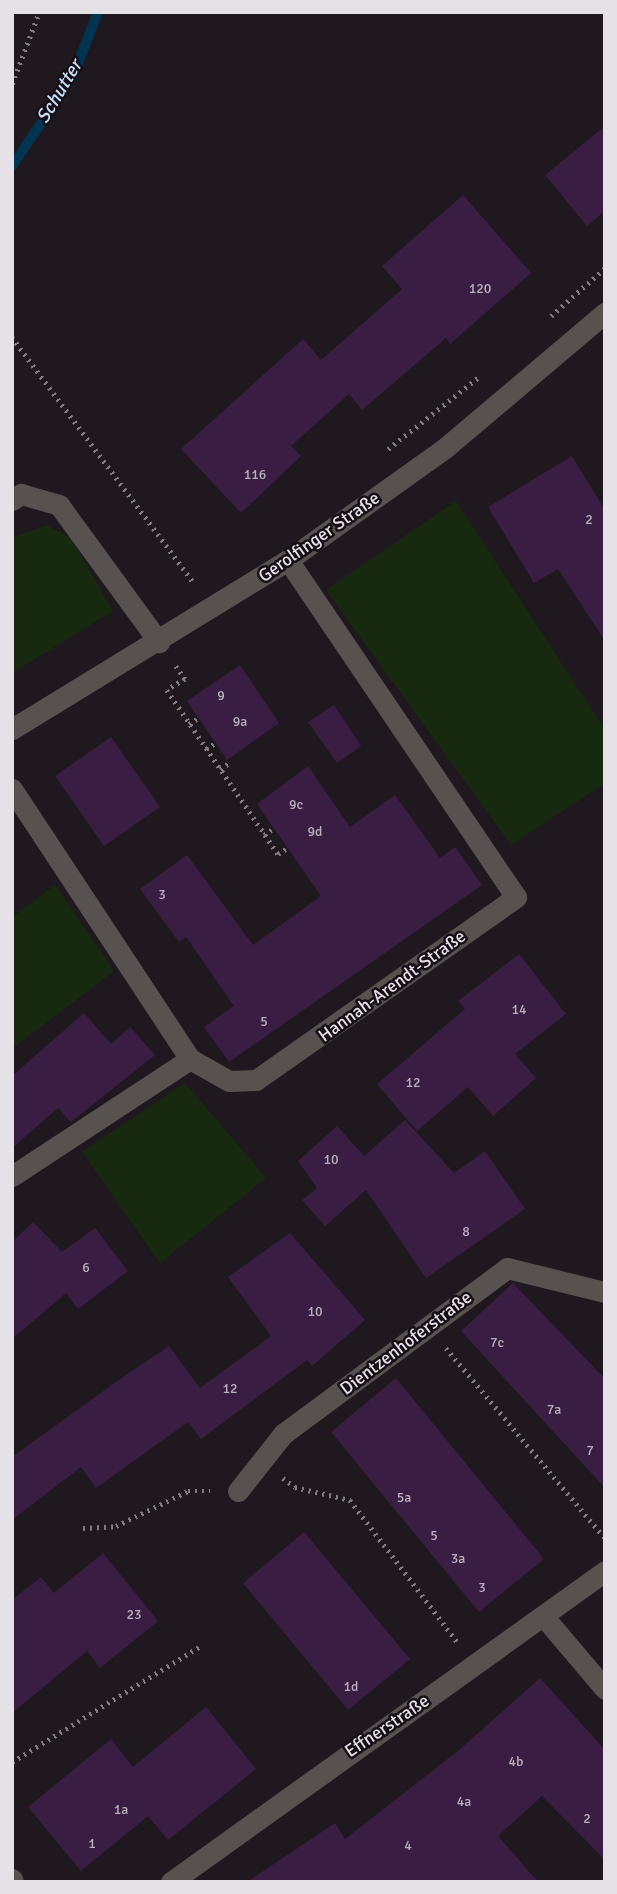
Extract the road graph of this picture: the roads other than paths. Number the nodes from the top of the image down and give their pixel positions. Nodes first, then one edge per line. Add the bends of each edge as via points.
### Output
1 (601, 324) edge
2 (12, 499) edge
3 (288, 560) junction
4 (159, 642) junction
5 (12, 729) edge
6 (12, 789) edge
7 (191, 1059) junction
8 (12, 1175) edge
9 (605, 1292) edge
10 (238, 1491) road end
11 (605, 1571) edge
12 (544, 1617) junction
13 (605, 1689) edge
14 (171, 1882) edge

1 - 3 street, Gerolfinger Straße via 444,448
2 - 4 street via 21,494 58,505
3 - 4 street, Gerolfinger Straße
3 - 7 street, Hannah-Arendt-Straße via 516,897 256,1080 229,1081
4 - 5 street, Gerolfinger Straße
6 - 7 street, Hannah-Arendt-Straße
7 - 8 street
9 - 10 street, Dientzenhoferstraße via 507,1268 283,1434
11 - 12 street, Effnerstraße
12 - 13 street
12 - 14 street, Effnerstraße

